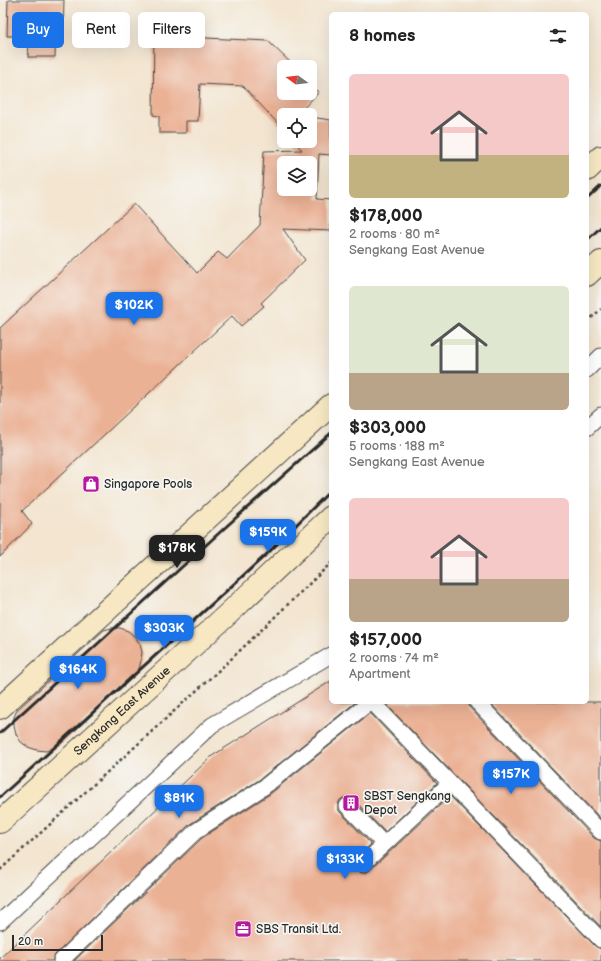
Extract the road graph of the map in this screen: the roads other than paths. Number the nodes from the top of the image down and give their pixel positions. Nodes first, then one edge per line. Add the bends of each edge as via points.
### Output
1 (601, 157) edge
2 (589, 168) edge
3 (601, 356) edge
4 (589, 368) edge
5 (329, 407) edge
6 (601, 414) edge
7 (589, 426) edge
8 (329, 519) edge
9 (329, 656) edge
10 (368, 704) edge
11 (373, 704) edge
12 (479, 704) edge
13 (0, 708) edge
14 (450, 783) junction
15 (347, 806) dead end
16 (0, 822) edge
17 (601, 832) edge
18 (384, 844) junction
19 (363, 864) dead end
20 (0, 922) edge
21 (601, 940) edge
22 (67, 959) edge

1 - 2 main road
3 - 4 lane
5 - 13 main road
6 - 7 lane
8 - 16 main road, Sengkang East Avenue
9 - 20 lane via 212,725
10 - 22 lane via 264,787 196,831
11 - 14 lane
12 - 17 lane
14 - 18 lane
14 - 21 lane
15 - 18 lane
18 - 19 lane

